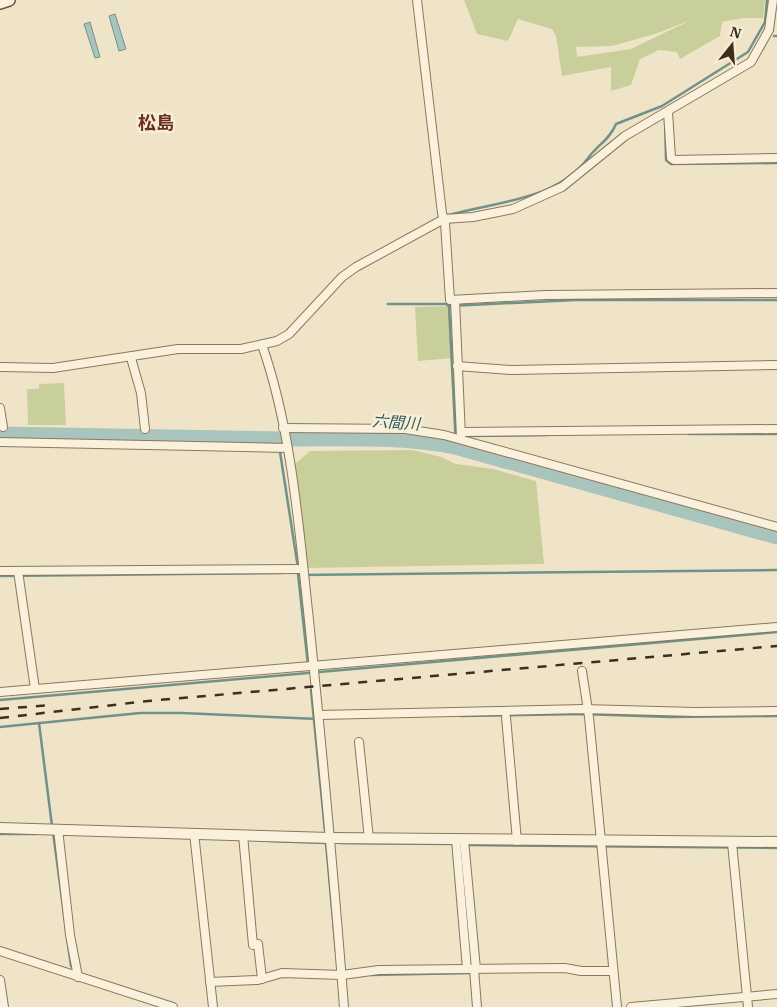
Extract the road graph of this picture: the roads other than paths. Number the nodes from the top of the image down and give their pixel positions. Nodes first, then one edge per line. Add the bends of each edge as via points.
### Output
1 (9, 0) edge
2 (418, 0) edge
3 (774, 0) edge
4 (0, 3) edge
5 (773, 30) edge
6 (666, 114) junction
7 (777, 158) edge
8 (444, 219) junction
9 (777, 294) edge
10 (455, 304) junction
11 (262, 345) junction
12 (131, 358) junction
13 (777, 365) edge
14 (458, 366) junction
15 (0, 367) edge
16 (0, 408) edge
17 (3, 427) dead end
18 (145, 429) dead end
19 (777, 429) edge
20 (283, 430) junction
21 (460, 436) junction
22 (0, 442) edge
23 (283, 447) junction
24 (777, 527) edge
25 (0, 571) edge
26 (301, 571) junction
27 (19, 574) junction
28 (777, 627) edge
29 (312, 669) junction
30 (582, 671) dead end
31 (35, 689) junction
32 (0, 692) edge
33 (777, 711) edge
34 (588, 713) junction
35 (319, 718) junction
36 (506, 718) dead end
37 (359, 742) dead end
38 (0, 828) edge
39 (56, 831) junction
40 (194, 837) junction
41 (243, 838) junction
42 (330, 838) junction
43 (369, 839) junction
44 (517, 841) junction
45 (777, 842) edge
46 (461, 843) junction
47 (601, 845) junction
48 (733, 846) junction
49 (0, 951) edge
50 (472, 969) junction
51 (613, 971) junction
52 (342, 974) junction
53 (78, 977) junction
54 (262, 979) junction
55 (0, 980) edge
56 (210, 982) junction
57 (777, 994) edge
58 (746, 996) junction
59 (4, 1007) edge
60 (173, 1007) edge
61 (213, 1007) edge
62 (344, 1007) edge
63 (477, 1007) edge
64 (617, 1007) edge
65 (631, 1007) edge
66 (748, 1007) edge

1 - 4 main road
2 - 8 street
3 - 5 street
5 - 6 street via 751,62
6 - 7 street via 671,158 674,160
6 - 8 street via 625,136 562,187 528,204 500,212
8 - 10 street via 450,300
8 - 11 street via 356,267 342,277 289,334
9 - 10 street via 544,295
10 - 14 street
11 - 12 street via 241,349 178,349
11 - 20 street via 271,371
12 - 15 street via 53,368
12 - 18 street via 141,393
13 - 14 street via 511,370
14 - 21 street
16 - 17 street
19 - 21 street
20 - 21 street via 405,429
20 - 23 street
21 - 24 street
22 - 23 street
23 - 26 street
25 - 27 street
26 - 27 street
26 - 29 street
27 - 31 street
28 - 29 street
29 - 31 street
29 - 35 street
30 - 34 street
31 - 32 street
33 - 34 street
34 - 35 street
34 - 47 street
35 - 42 street
36 - 44 street
37 - 43 street
38 - 39 street
39 - 40 street
39 - 53 street
40 - 41 street
40 - 56 street
41 - 42 street
41 - 54 street via 253,944 258,944
42 - 43 street
42 - 52 street
43 - 46 street
44 - 46 street
44 - 47 street
45 - 48 street
46 - 50 street
47 - 48 street
47 - 51 street
48 - 58 street
49 - 53 street
50 - 51 street
50 - 52 street via 379,970
50 - 63 street
51 - 64 street
52 - 54 street via 282,973
52 - 62 street
53 - 60 street
54 - 56 street
55 - 59 street
56 - 61 street
57 - 58 street
58 - 65 street
58 - 66 street

